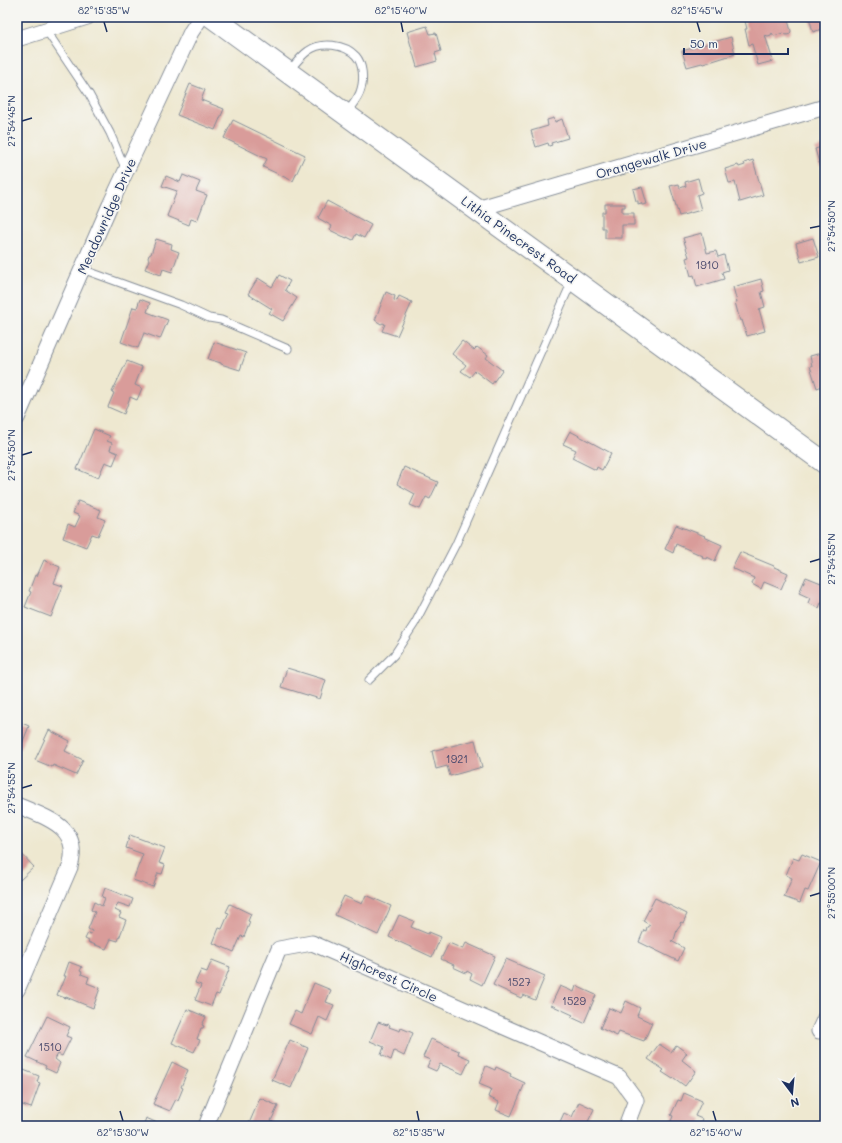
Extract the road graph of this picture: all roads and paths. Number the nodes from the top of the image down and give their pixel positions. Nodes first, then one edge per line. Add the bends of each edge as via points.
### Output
1 (87, 17) edge
2 (201, 17) edge
3 (212, 17) edge
4 (46, 30) junction
5 (17, 39) edge
6 (288, 72) junction
7 (825, 106) edge
8 (345, 114) junction
9 (126, 170) junction
10 (477, 209) junction
11 (82, 269) junction
12 (573, 279) junction
13 (288, 349) dead end
14 (17, 418) edge
15 (825, 463) edge
16 (368, 680) dead end
17 (17, 805) edge
18 (17, 990) edge
19 (206, 1126) edge
20 (626, 1126) edge

1 - 4 street
2 - 9 street, Meadowridge Drive via 188,38
3 - 6 main road, Lithia Pinecrest Road
4 - 5 street
4 - 9 lane via 89,94
6 - 8 main road, Lithia Pinecrest Road
6 - 8 lane via 308,50 319,45 339,46 352,52 361,65 362,89
7 - 10 street, Orangewalk Drive
8 - 10 main road, Lithia Pinecrest Road
9 - 11 street, Meadowridge Drive
10 - 12 main road, Lithia Pinecrest Road
11 - 13 lane via 181,305 209,318 221,320
11 - 14 street, Meadowridge Drive
12 - 15 main road, Lithia Pinecrest Road
12 - 16 lane via 456,544 415,623 394,654
17 - 18 street via 62,827 70,842 72,859
19 - 20 street, Highcrest Circle via 279,949 312,943 619,1077 636,1100

